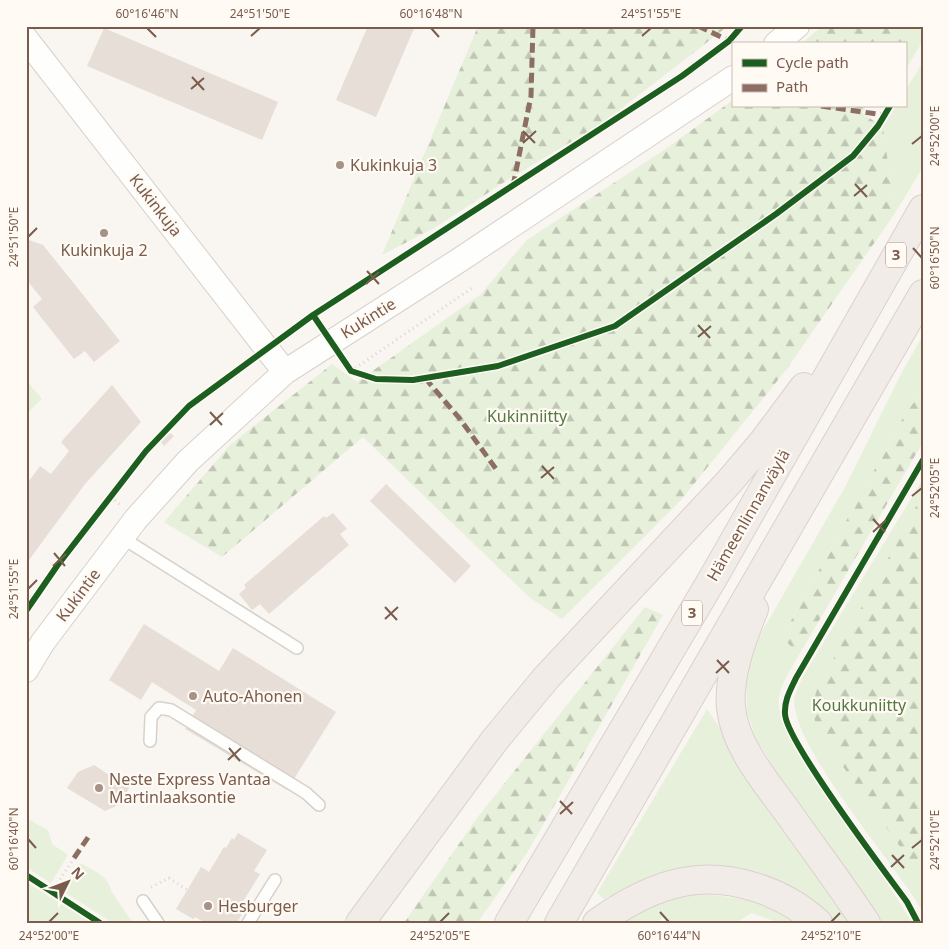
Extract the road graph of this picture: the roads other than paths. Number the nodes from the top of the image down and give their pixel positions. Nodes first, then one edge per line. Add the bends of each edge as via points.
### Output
1 (797, 26) edge
2 (26, 39) edge
3 (778, 42) edge
4 (732, 79) edge
5 (923, 209) edge
6 (923, 294) edge
7 (870, 301) junction
8 (285, 372) junction
9 (785, 531) junction
10 (121, 537) junction
11 (297, 648) dead end
12 (26, 670) edge
13 (150, 741) dead end
14 (319, 805) dead end
15 (275, 880) dead end
16 (143, 901) dead end
17 (158, 923) edge
18 (248, 923) edge
19 (360, 923) edge
20 (509, 923) edge
21 (559, 923) edge
22 (597, 923) edge
23 (818, 923) edge
24 (866, 923) edge

1 - 3 street
2 - 8 street, Kukinkuja
4 - 8 street, Kukintie
5 - 7 highway, Hämeenlinnanväylä / 3
6 - 9 highway
7 - 19 highway via 729,482 546,678 494,742
7 - 20 highway, Hämeenlinnanväylä / 3 via 713,578
8 - 10 street, Kukintie via 188,461
9 - 21 highway
9 - 24 highway via 746,630 731,691 731,710 747,752
10 - 11 lane
10 - 12 street, Kukintie
13 - 14 lane via 151,717 160,708 171,710 306,793
15 - 18 lane
16 - 17 lane
22 - 23 highway via 633,900 683,882 728,881 769,891 806,912

